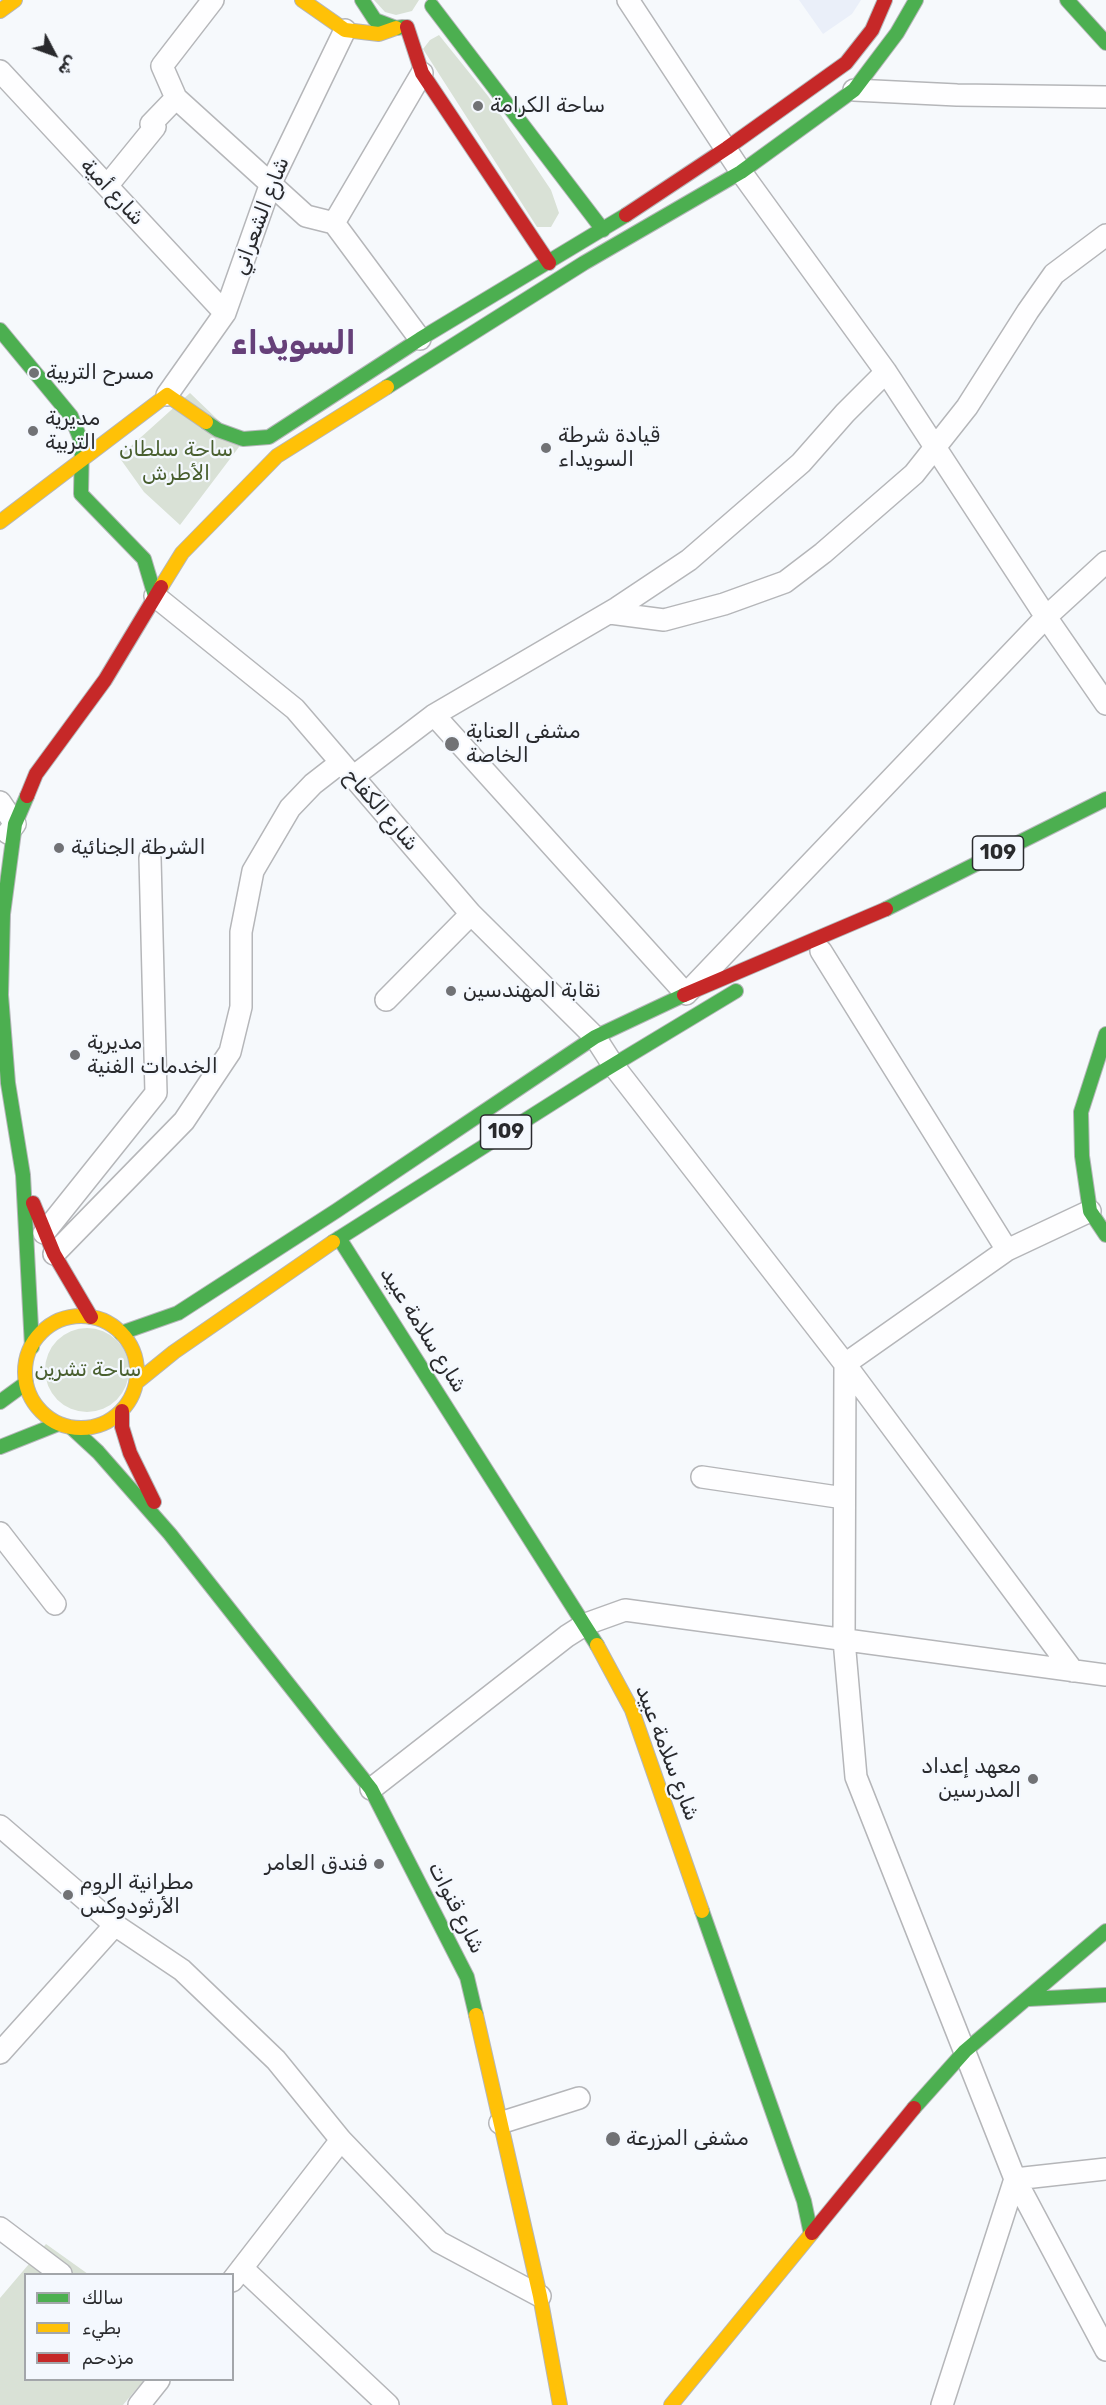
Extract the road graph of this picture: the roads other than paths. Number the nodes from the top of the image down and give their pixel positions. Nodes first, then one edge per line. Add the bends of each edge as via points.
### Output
1 (15, 0) edge
2 (213, 0) edge
3 (302, 0) edge
4 (362, 0) edge
5 (628, 0) edge
6 (885, 0) edge
7 (916, 0) edge
8 (1067, 0) edge
9 (0, 11) edge
10 (419, 17) edge
11 (345, 30) junction
12 (1106, 43) edge
13 (0, 71) edge
14 (422, 73) junction
15 (854, 90) junction
16 (1106, 96) edge
17 (176, 98) junction
18 (727, 148) junction
19 (741, 172) junction
20 (271, 183) junction
21 (107, 186) junction
22 (334, 223) junction
23 (603, 230) junction
24 (1106, 235) edge
25 (549, 263) junction
26 (225, 313) junction
27 (0, 330) edge
28 (420, 339) junction
29 (886, 372) junction
30 (167, 395) junction
31 (935, 447) junction
32 (83, 457) junction
33 (1, 518) edge
34 (1106, 562) edge
35 (155, 596) junction
36 (610, 613) junction
37 (1046, 617) junction
38 (1106, 704) edge
39 (434, 715) junction
40 (347, 770) junction
41 (1106, 799) edge
42 (0, 802) edge
43 (15, 824) junction
44 (0, 843) edge
45 (150, 858) dead end
46 (890, 907) junction
47 (471, 914) junction
48 (821, 951) junction
49 (792, 965) dead end
50 (753, 983) dead end
51 (686, 994) junction
52 (386, 1000) dead end
53 (1106, 1034) edge
54 (595, 1037) junction
55 (613, 1065) junction
56 (4, 1083) edge
57 (23, 1175) junction
58 (1090, 1211) junction
59 (44, 1233) junction
60 (1106, 1235) edge
61 (339, 1238) junction
62 (1007, 1250) junction
63 (54, 1254) junction
64 (91, 1317) junction
65 (121, 1333) junction
66 (32, 1347) junction
67 (844, 1364) junction
68 (136, 1382) junction
69 (26, 1383) junction
70 (0, 1402) edge
71 (122, 1411) junction
72 (58, 1424) junction
73 (72, 1428) junction
74 (0, 1447) edge
75 (702, 1477) dead end
76 (844, 1498) junction
77 (0, 1533) edge
78 (170, 1534) junction
79 (55, 1604) dead end
80 (586, 1624) junction
81 (844, 1640) junction
82 (1073, 1671) junction
83 (1106, 1675) edge
84 (371, 1789) junction
85 (0, 1826) edge
86 (115, 1925) junction
87 (1106, 1930) edge
88 (1106, 1995) edge
89 (1029, 1999) junction
90 (964, 2051) junction
91 (0, 2053) edge
92 (579, 2098) dead end
93 (500, 2123) junction
94 (340, 2140) junction
95 (1106, 2169) edge
96 (1015, 2179) junction
97 (0, 2228) edge
98 (811, 2234) junction
99 (60, 2273) edge
100 (237, 2275) edge
101 (540, 2296) junction
102 (1106, 2350) edge
103 (157, 2381) edge
104 (139, 2405) edge
105 (388, 2405) edge
106 (561, 2405) edge
107 (671, 2405) edge
108 (942, 2405) edge

1 - 9 main road
2 - 17 street via 162,66
3 - 11 main road
4 - 10 main road via 375,20
5 - 18 street
6 - 18 main road via 872,30 846,63
7 - 15 main road via 897,33
8 - 12 main road
10 - 11 main road via 379,34
10 - 14 main road
10 - 23 main road
11 - 20 street, شارع الشعراني
13 - 21 street, شارع أمية
14 - 22 street
14 - 25 main road
15 - 16 street
15 - 19 main road
17 - 20 street
17 - 21 street via 151,124 155,127
18 - 19 street
18 - 23 main road
19 - 29 street
19 - 35 main road via 584,263 277,456 182,553
20 - 22 street via 306,216
20 - 26 street, شارع الشعراني
21 - 26 street, شارع أمية
22 - 28 street
23 - 25 main road
24 - 31 street via 1054,274 967,407
25 - 28 main road
26 - 30 street, شارع الشعراني
27 - 32 main road via 71,417 82,443
28 - 30 main road via 269,437 243,439 218,430
29 - 31 street
29 - 36 street via 759,502 689,560
30 - 32 main road
31 - 36 street via 914,474 785,582 664,620
31 - 37 street
32 - 33 main road
32 - 35 main road via 81,494 144,559
34 - 37 street
35 - 40 street, شارع الكفاح via 295,709
35 - 43 main road via 105,680 36,774
36 - 39 street
37 - 38 street
37 - 51 street
39 - 40 street
39 - 51 street
40 - 47 street, شارع الكفاح
40 - 63 street via 313,784 290,808 253,871 241,932 241,1007 230,1052 184,1121
41 - 46 main road, 109
42 - 43 street
43 - 44 street
43 - 56 main road via 3,914
45 - 59 street via 156,1093
46 - 48 main road, 109
46 - 51 main road
47 - 52 street
47 - 54 street, شارع الكفاح
48 - 49 main road, 109
48 - 62 street
50 - 55 main road, 109
51 - 54 main road
53 - 58 main road via 1081,1112
54 - 55 street, شارع الكفاح
54 - 65 main road via 178,1313
55 - 61 main road, 109
55 - 67 street, شارع الكفاح
56 - 57 main road
57 - 59 main road
57 - 66 main road
58 - 60 main road
58 - 62 street
59 - 63 main road
61 - 68 main road, 109
61 - 80 main road, شارع سلامة عبيد
62 - 67 street
63 - 64 main road
64 - 65 main road
64 - 66 main road via 63,1319 50,1326
65 - 68 main road via 134,1356
66 - 69 main road via 27,1358
67 - 76 street
67 - 82 street, شارع الكفاح
68 - 71 main road
69 - 70 main road
69 - 72 main road via 38,1407
71 - 73 main road via 99,1426
71 - 78 main road via 130,1453
72 - 73 main road
72 - 74 main road
73 - 78 main road, شارع قنوات
75 - 76 street
76 - 81 street
77 - 79 street
78 - 84 main road, شارع قنوات
80 - 81 street via 625,1610
80 - 84 street
80 - 98 main road, شارع سلامة عبيد via 632,1710 804,2201
81 - 82 street
81 - 90 street via 856,1777
82 - 83 street
84 - 93 main road, شارع قنوات via 467,1977
85 - 86 street
86 - 91 street
86 - 94 street via 190,1978 276,2060
87 - 89 main road
88 - 89 main road
89 - 90 main road
90 - 96 street
90 - 98 main road
92 - 93 street
93 - 101 main road, شارع قنوات
94 - 100 street
94 - 101 street via 439,2242
95 - 96 street
96 - 102 street
96 - 108 street
97 - 99 street
98 - 107 main road
100 - 105 street
101 - 106 main road, شارع قنوات
103 - 104 street

